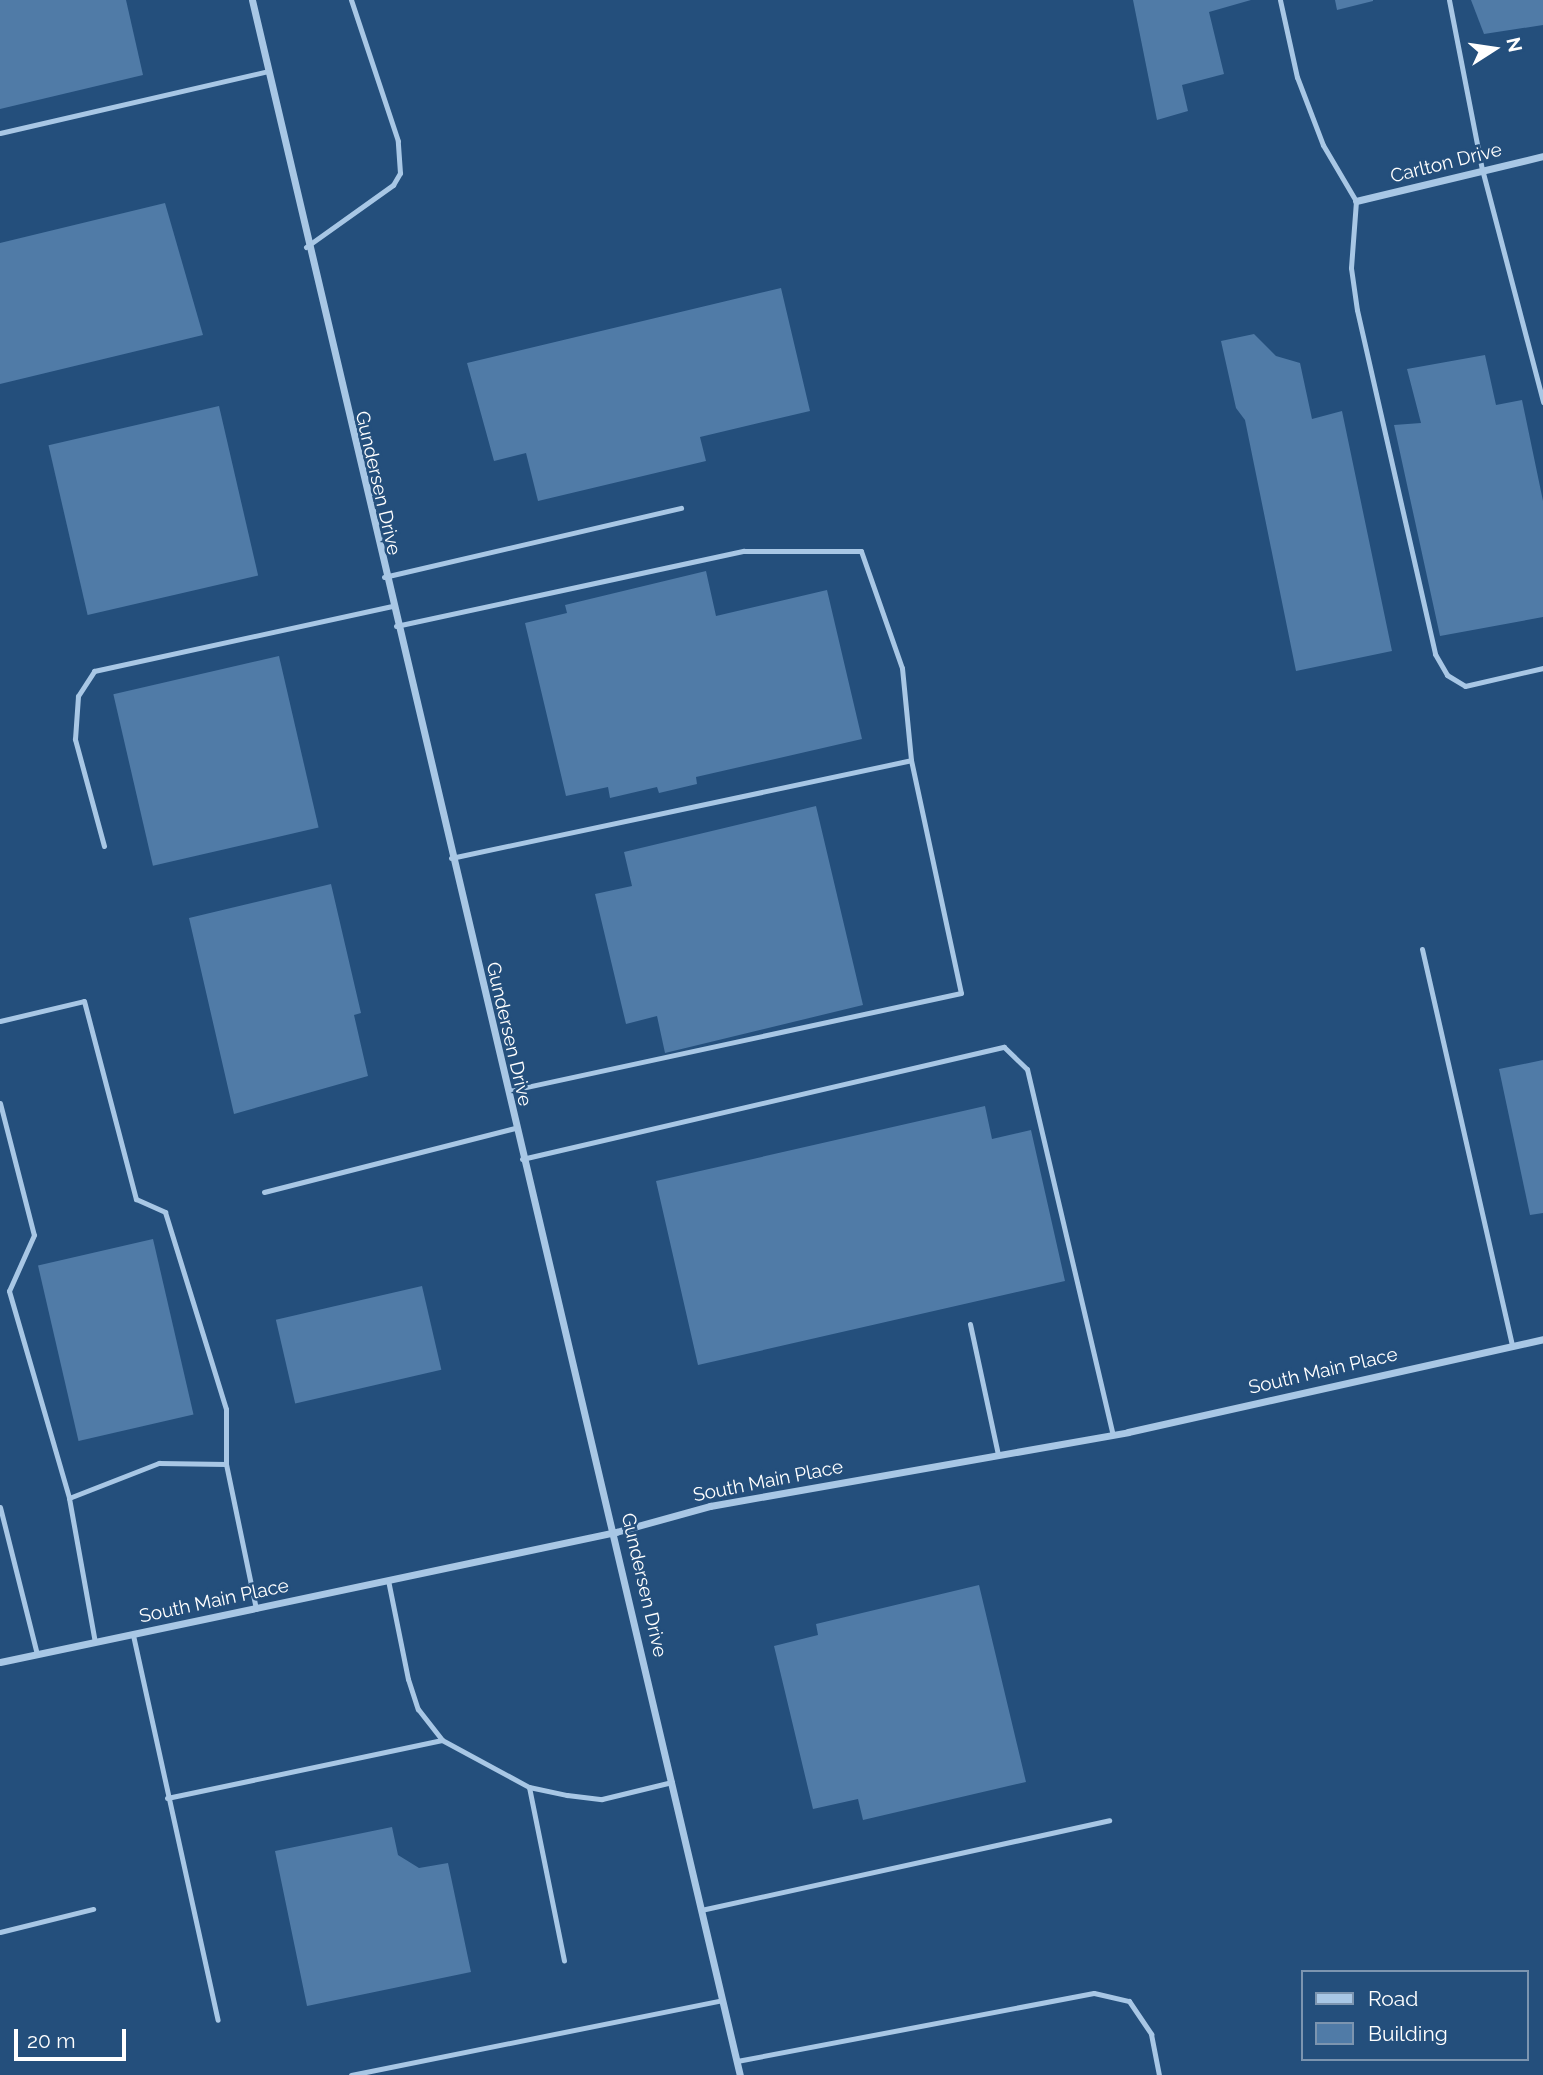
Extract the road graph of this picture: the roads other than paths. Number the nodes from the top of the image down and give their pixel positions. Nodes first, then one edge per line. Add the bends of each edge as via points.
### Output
1 (252, 0) edge
2 (351, 0) edge
3 (1280, 0) edge
4 (1449, 0) edge
5 (268, 71) junction
6 (0, 133) edge
7 (1543, 156) edge
8 (1482, 169) junction
9 (1356, 201) junction
10 (306, 247) junction
11 (1543, 402) edge
12 (681, 508) dead end
13 (384, 577) junction
14 (391, 606) junction
15 (396, 626) junction
16 (1543, 668) edge
17 (911, 760) junction
18 (104, 846) dead end
19 (451, 858) junction
20 (1422, 949) dead end
21 (0, 1021) edge
22 (507, 1091) junction
23 (0, 1103) edge
24 (515, 1128) junction
25 (522, 1159) junction
26 (264, 1192) dead end
27 (970, 1324) dead end
28 (1543, 1339) edge
29 (1513, 1346) junction
30 (1112, 1434) junction
31 (998, 1455) junction
32 (226, 1464) junction
33 (69, 1499) junction
34 (0, 1507) edge
35 (616, 1532) junction
36 (388, 1580) junction
37 (256, 1609) junction
38 (133, 1635) junction
39 (95, 1642) junction
40 (37, 1654) junction
41 (0, 1662) edge
42 (442, 1740) junction
43 (673, 1782) junction
44 (529, 1787) junction
45 (167, 1798) junction
46 (1109, 1820) dead end
47 (93, 1909) dead end
48 (701, 1910) junction
49 (0, 1932) edge
50 (564, 1961) dead end
51 (723, 2000) junction
52 (218, 2020) dead end
53 (737, 2061) junction
54 (351, 2075) edge
55 (740, 2075) edge
56 (1159, 2075) edge

1 - 5 street, Gundersen Drive
2 - 10 lane via 398,141 400,173 393,186
3 - 9 lane via 1306,100
4 - 8 lane
5 - 6 lane
5 - 10 street, Gundersen Drive
7 - 8 street, Carlton Drive
8 - 9 street, Carlton Drive
8 - 11 lane
9 - 16 lane via 1351,268 1357,310 1435,654 1447,675 1465,686
10 - 13 street, Gundersen Drive
12 - 13 lane
13 - 14 street, Gundersen Drive
14 - 15 street, Gundersen Drive
14 - 18 lane via 94,671 78,696 75,738
15 - 17 lane via 744,551 861,551 902,668
15 - 19 street, Gundersen Drive
17 - 19 lane
17 - 22 lane via 961,993
19 - 22 street, Gundersen Drive
20 - 29 lane
21 - 32 lane via 84,1001 136,1199 165,1212 226,1409
22 - 24 street, Gundersen Drive
23 - 33 lane via 34,1235 9,1291
24 - 25 street, Gundersen Drive
24 - 26 lane
25 - 30 lane via 1004,1047 1027,1069
25 - 35 street, Gundersen Drive
27 - 31 lane
28 - 29 street, South Main Place
29 - 30 street, South Main Place
30 - 31 street, South Main Place
31 - 35 street, South Main Place via 710,1506
32 - 33 lane via 159,1463
32 - 37 lane
33 - 39 lane
34 - 40 lane
35 - 36 street, South Main Place
35 - 43 street, Gundersen Drive
36 - 37 street, South Main Place
36 - 42 lane via 418,1709
37 - 38 street, South Main Place
38 - 39 street, South Main Place
38 - 45 lane
39 - 40 street, South Main Place
40 - 41 street, South Main Place
42 - 44 lane
42 - 45 lane
43 - 44 lane via 602,1799
43 - 48 street, Gundersen Drive
44 - 50 lane
45 - 52 lane
46 - 48 lane
47 - 49 lane
48 - 51 street, Gundersen Drive
51 - 53 street, Gundersen Drive
51 - 54 lane
53 - 55 street, Gundersen Drive
53 - 56 lane via 1094,1993 1129,2001 1151,2034

